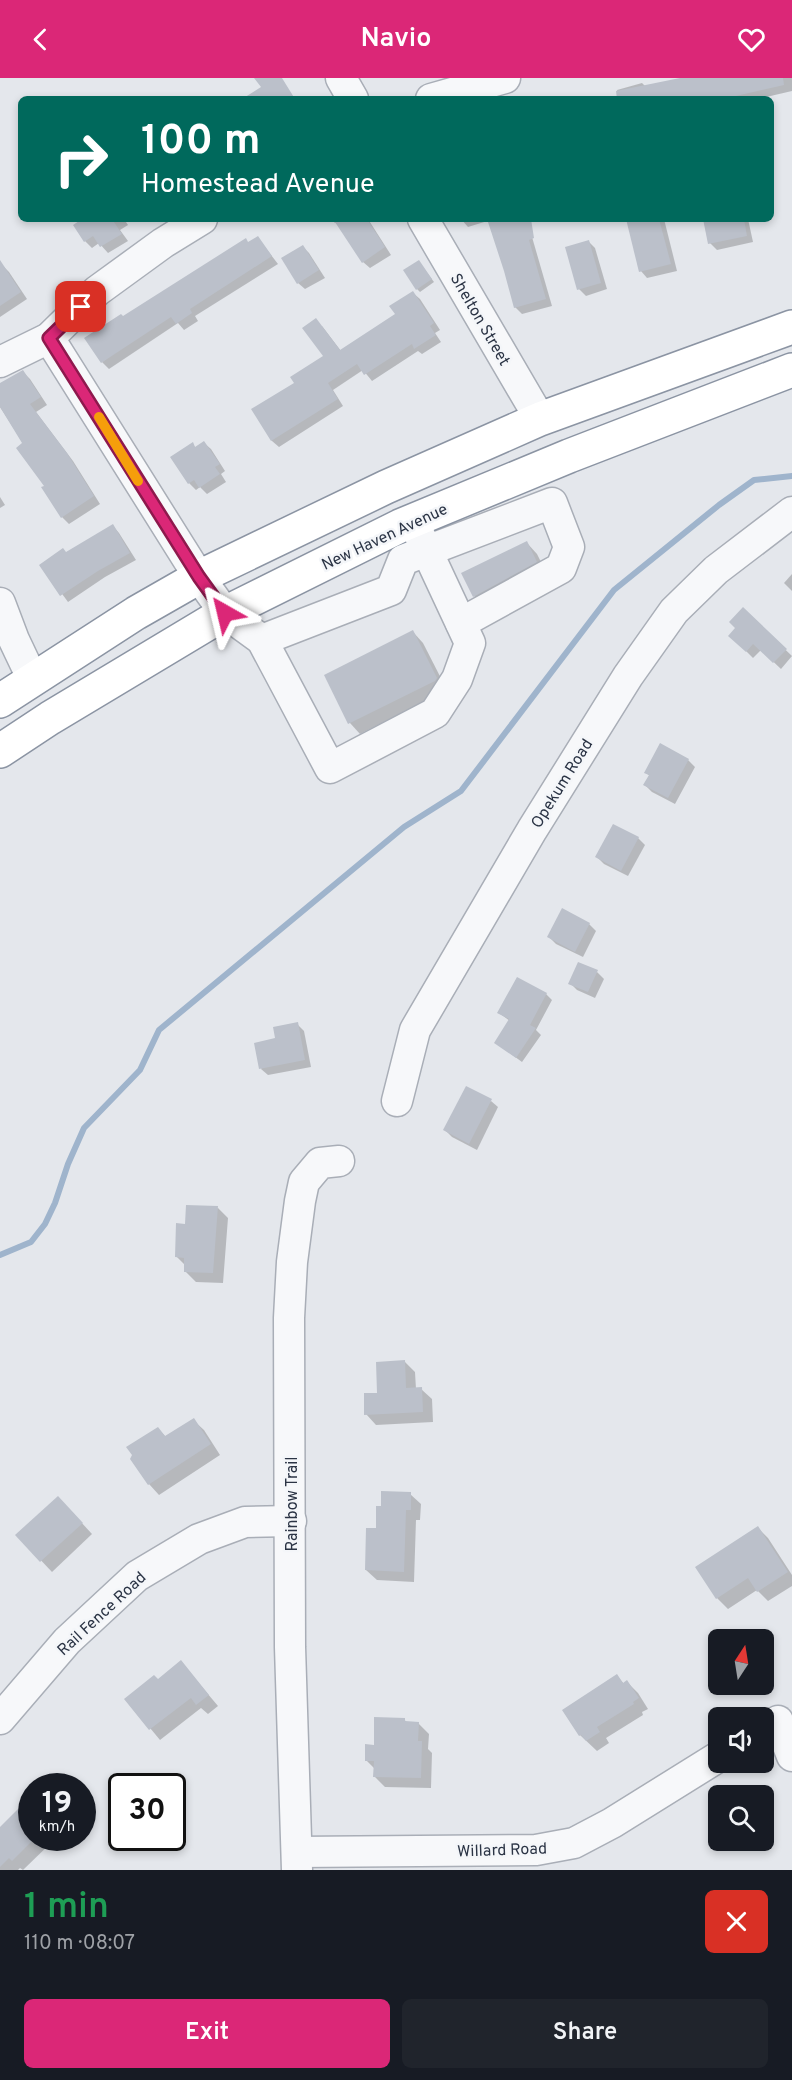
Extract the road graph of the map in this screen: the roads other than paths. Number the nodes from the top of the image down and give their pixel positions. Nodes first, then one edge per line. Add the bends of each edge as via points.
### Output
1 (341, 78) edge
2 (505, 78) edge
3 (351, 96) edge
4 (442, 96) edge
5 (197, 222) edge
6 (425, 222) edge
7 (792, 327) edge
8 (49, 338) junction
9 (0, 362) edge
10 (792, 370) edge
11 (540, 419) junction
12 (540, 468) junction
13 (499, 485) junction
14 (552, 503) junction
15 (792, 512) edge
16 (515, 517) junction
17 (412, 521) junction
18 (426, 552) junction
19 (199, 577) junction
20 (0, 603) edge
21 (225, 613) junction
22 (461, 623) junction
23 (261, 640) junction
24 (33, 680) junction
25 (0, 701) edge
26 (0, 751) edge
27 (397, 1101) dead end
28 (339, 1161) dead end
29 (291, 1521) junction
30 (0, 1719) edge
31 (778, 1721) edge
32 (792, 1756) edge
33 (708, 1764) edge
34 (297, 1861) edge

1 - 3 street
2 - 4 street
5 - 8 street via 97,291
6 - 11 street, Shelton Street
7 - 11 highway
8 - 9 street
8 - 19 street
10 - 12 highway, New Haven Avenue
11 - 19 highway via 386,487
12 - 13 highway, New Haven Avenue
12 - 14 street
13 - 16 street
13 - 17 highway, New Haven Avenue
14 - 16 street
14 - 22 street via 569,547 561,568
15 - 27 street, Opekum Road via 716,570 674,611 628,676 414,1030
16 - 18 street
17 - 18 street
17 - 21 highway, New Haven Avenue
18 - 22 street
18 - 23 street via 403,560 391,590
19 - 21 street
19 - 24 highway
20 - 24 street
21 - 23 street
21 - 26 highway, New Haven Avenue
22 - 23 street via 470,643 457,680 435,713 330,768
24 - 25 highway
28 - 29 street, Rainbow Trail via 320,1163 304,1182 292,1262
29 - 30 street, Rail Fence Road via 245,1522 199,1539 137,1576 67,1641
29 - 34 street, Rainbow Trail via 290,1647
31 - 32 street
33 - 34 street, Willard Road via 574,1843 536,1850

